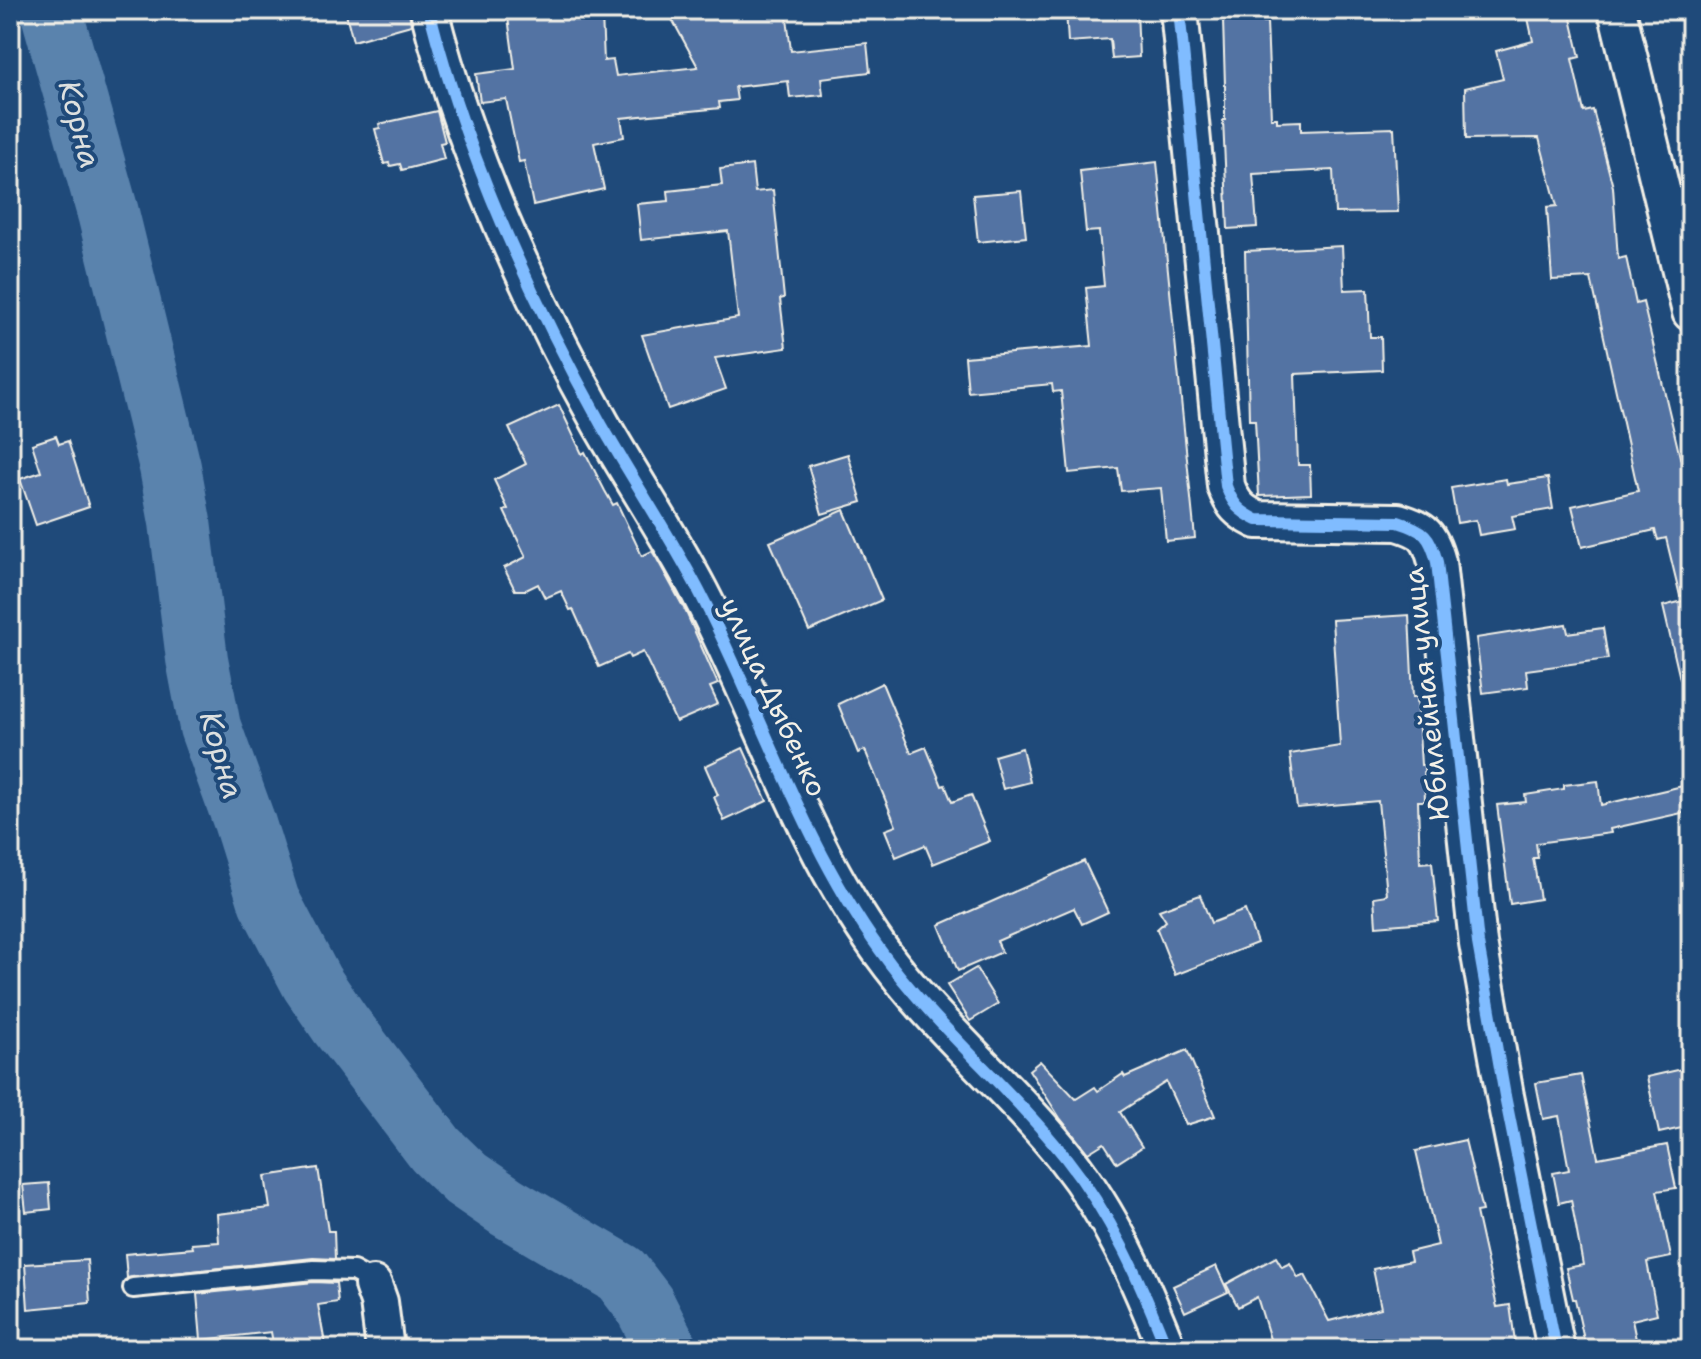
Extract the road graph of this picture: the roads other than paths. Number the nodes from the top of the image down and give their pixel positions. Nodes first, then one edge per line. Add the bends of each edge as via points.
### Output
1 (429, 10) edge
2 (1179, 10) edge
3 (1617, 10) edge
4 (1691, 312) edge
5 (373, 1285) joint
6 (133, 1288) dead end
7 (385, 1349) edge
8 (1167, 1349) edge
9 (1556, 1349) edge

1 - 8 street, улица Дыбенко via 460,118 494,208 574,374 699,591 833,873 912,992 1035,1121 1094,1197 1126,1251
2 - 9 street, Юбилейная улица via 1226,486 1233,504 1257,520 1398,522 1417,528 1431,541 1478,943
3 - 4 street
5 - 6 lane via 353,1271 314,1270
5 - 7 street

